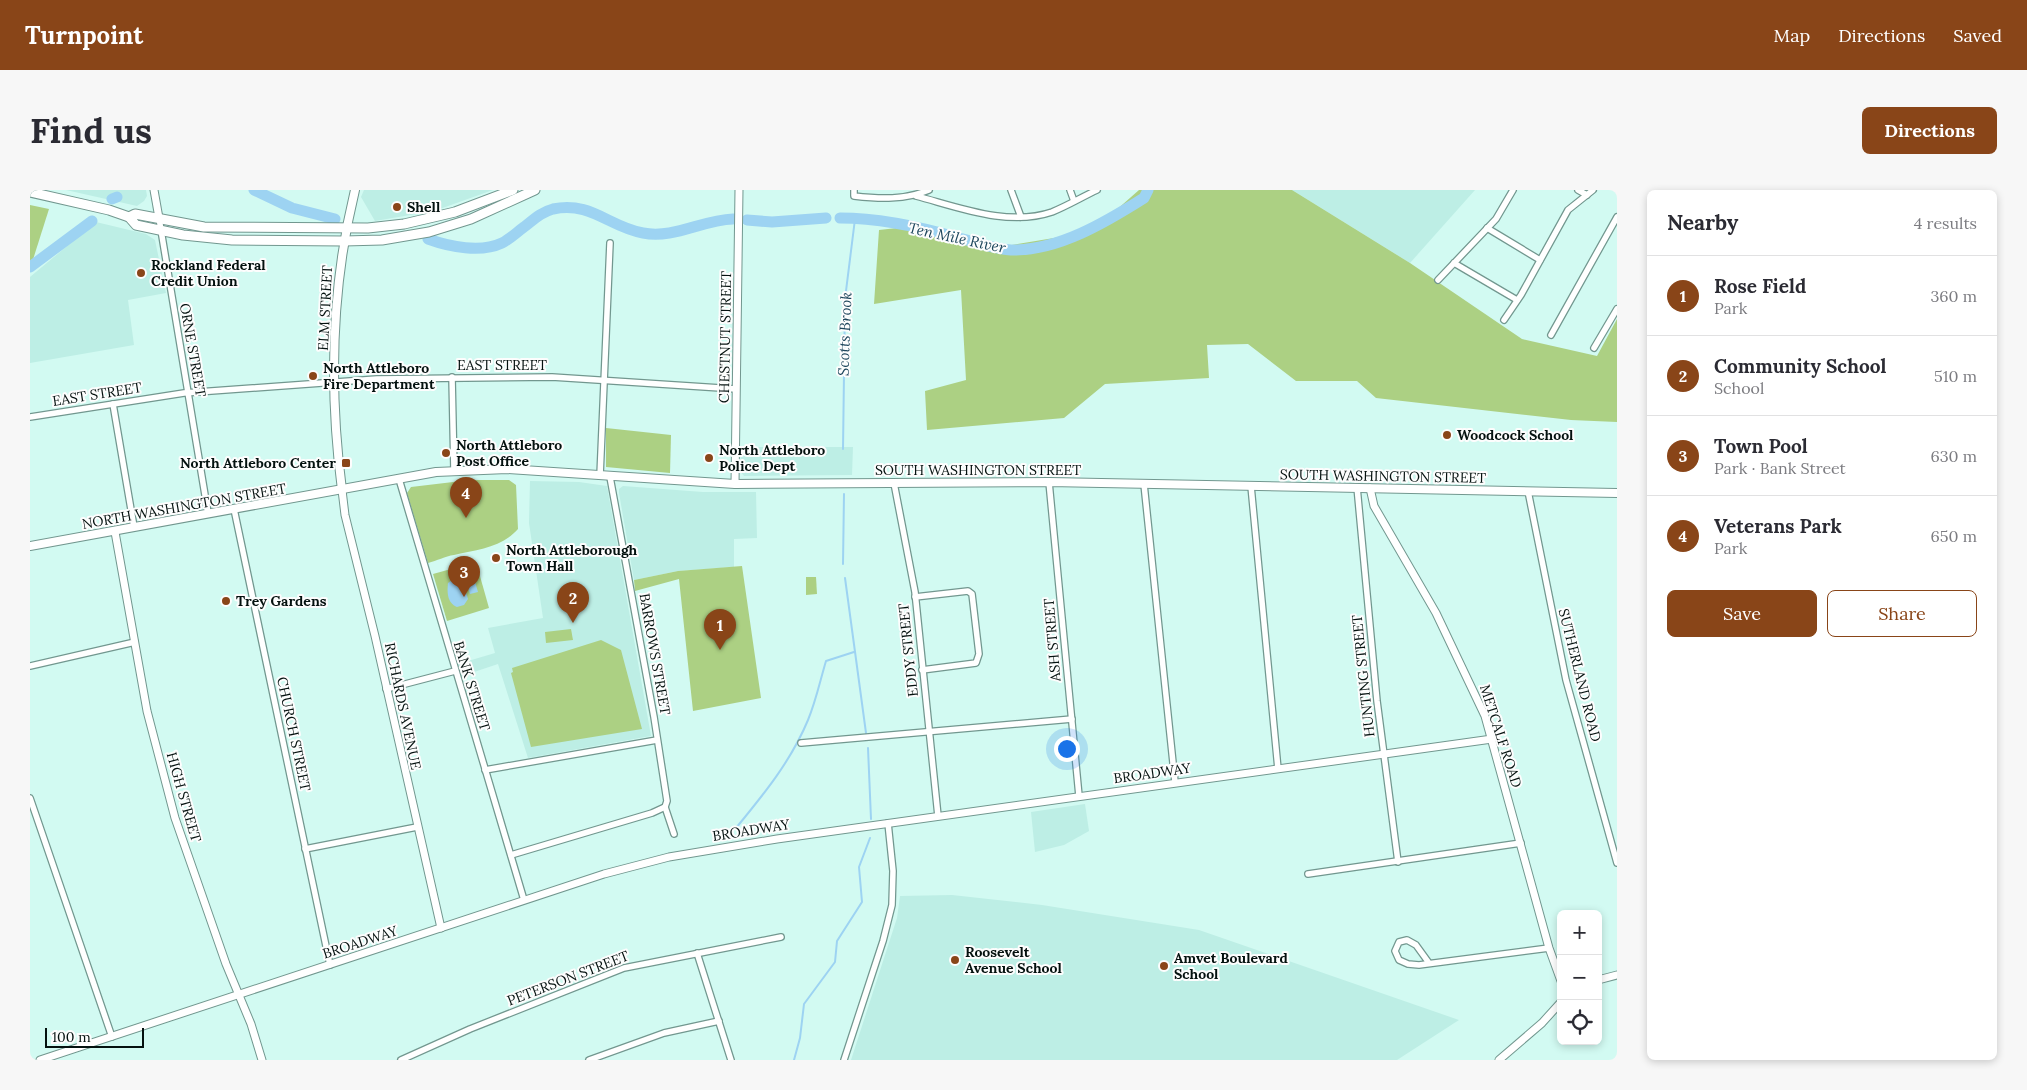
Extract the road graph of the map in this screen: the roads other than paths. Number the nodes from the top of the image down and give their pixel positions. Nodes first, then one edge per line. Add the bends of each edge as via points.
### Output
1 (154, 190) edge
2 (355, 190) edge
3 (513, 190) edge
4 (535, 190) edge
5 (739, 190) edge
6 (929, 190) edge
7 (1011, 190) edge
8 (1070, 190) edge
9 (1097, 190) edge
10 (1513, 190) edge
11 (1578, 190) edge
12 (1593, 190) edge
13 (30, 192) edge
14 (854, 193) edge
15 (1586, 195) junction
16 (916, 196) junction
17 (1074, 201) junction
18 (130, 217) junction
19 (1021, 217) junction
20 (159, 218) junction
21 (1617, 218) edge
22 (346, 228) junction
23 (1487, 228) junction
24 (161, 230) junction
25 (344, 241) junction
26 (610, 243) dead end
27 (1540, 260) junction
28 (1454, 263) junction
29 (1438, 280) dead end
30 (1517, 300) junction
31 (1617, 309) edge
32 (1504, 320) dead end
33 (1551, 335) dead end
34 (1594, 348) dead end
35 (452, 377) junction
36 (603, 380) junction
37 (335, 382) junction
38 (736, 389) junction
39 (188, 393) junction
40 (113, 404) junction
41 (30, 417) edge
42 (454, 471) junction
43 (600, 476) junction
44 (610, 477) junction
45 (399, 478) junction
46 (1049, 482) junction
47 (894, 483) junction
48 (735, 484) junction
49 (1144, 484) junction
50 (1251, 486) junction
51 (1357, 487) junction
52 (1370, 488) junction
53 (342, 490) junction
54 (1528, 491) junction
55 (1617, 493) edge
56 (234, 509) junction
57 (208, 513) junction
58 (134, 527) junction
59 (115, 532) junction
60 (30, 546) edge
61 (915, 596) junction
62 (135, 642) junction
63 (30, 666) edge
64 (922, 670) junction
65 (455, 671) junction
66 (386, 689) junction
67 (1072, 719) junction
68 (929, 731) junction
69 (1492, 739) junction
70 (657, 740) junction
71 (801, 743) dead end
72 (1383, 755) junction
73 (1278, 769) junction
74 (485, 770) junction
75 (1175, 782) junction
76 (1080, 796) junction
77 (30, 798) edge
78 (665, 807) junction
79 (938, 816) junction
80 (888, 823) junction
81 (417, 827) junction
82 (674, 834) dead end
83 (1521, 843) junction
84 (305, 849) junction
85 (511, 855) junction
86 (1398, 862) junction
87 (1617, 863) edge
88 (1308, 874) dead end
89 (524, 900) junction
90 (441, 928) junction
91 (781, 937) dead end
92 (1549, 948) junction
93 (697, 953) junction
94 (1429, 963) junction
95 (330, 965) junction
96 (1557, 970) edge
97 (1617, 976) edge
98 (1602, 979) edge
99 (239, 996) junction
100 (1557, 1006) edge
101 (719, 1021) junction
102 (112, 1037) junction
103 (40, 1060) edge
104 (262, 1060) edge
105 (402, 1060) edge
106 (588, 1060) edge
107 (731, 1060) edge
108 (844, 1060) edge
109 (1499, 1060) edge

1 - 20 street, ORNE STREET
2 - 22 main road, ELM STREET
3 - 22 main road via 475,206 422,221
4 - 25 main road via 471,219 429,232 382,240
5 - 38 street, CHESTNUT STREET
6 - 16 street
7 - 19 street
8 - 17 street
9 - 17 street
10 - 23 street
11 - 15 street
12 - 15 street
13 - 18 main road
14 - 16 street via 876,198
15 - 27 street via 1568,210
16 - 19 street via 992,215
17 - 19 street via 1051,212
18 - 20 main road via 135,214
18 - 24 main road via 136,225
20 - 22 main road via 204,226
20 - 24 street, ORNE STREET
21 - 33 street
22 - 25 main road, ELM STREET
23 - 27 street
23 - 28 street
24 - 25 main road via 232,240
24 - 39 street, ORNE STREET
25 - 37 main road, ELM STREET via 336,295
26 - 36 street
27 - 30 street
28 - 29 street
28 - 30 street
30 - 32 street
31 - 34 street
35 - 36 street, EAST STREET via 552,376
35 - 37 street, EAST STREET
35 - 42 street
36 - 38 street, EAST STREET
36 - 43 street
37 - 39 street, EAST STREET
37 - 53 main road, ELM STREET
38 - 48 street, CHESTNUT STREET
39 - 40 street, EAST STREET
39 - 57 street, ORNE STREET
40 - 41 street, EAST STREET
40 - 58 street
42 - 43 main road, SOUTH WASHINGTON STREET via 507,469
42 - 45 main road, SOUTH WASHINGTON STREET
43 - 44 main road, SOUTH WASHINGTON STREET
44 - 48 main road, SOUTH WASHINGTON STREET
44 - 70 street, BARROWS STREET
45 - 53 main road, SOUTH WASHINGTON STREET
45 - 65 street, BANK STREET
46 - 47 main road, SOUTH WASHINGTON STREET
46 - 49 main road, SOUTH WASHINGTON STREET
46 - 67 street, ASH STREET
47 - 48 main road, SOUTH WASHINGTON STREET
47 - 61 street, EDDY STREET
49 - 50 main road, SOUTH WASHINGTON STREET
49 - 75 street
50 - 51 main road, SOUTH WASHINGTON STREET
50 - 73 street
51 - 52 main road, SOUTH WASHINGTON STREET
51 - 72 street, HUNTING STREET
52 - 54 main road, SOUTH WASHINGTON STREET
52 - 69 street, METCALF ROAD via 1374,506 1454,646
53 - 56 main road, NORTH WASHINGTON STREET
53 - 66 street, RICHARDS AVENUE
54 - 55 main road, SOUTH WASHINGTON STREET
54 - 87 street, SUTHERLAND ROAD via 1566,680
56 - 57 main road, NORTH WASHINGTON STREET
56 - 84 street, CHURCH STREET
57 - 58 main road, NORTH WASHINGTON STREET
58 - 59 main road, NORTH WASHINGTON STREET
59 - 60 main road, NORTH WASHINGTON STREET
59 - 62 street, HIGH STREET
61 - 64 street, EDDY STREET
61 - 64 street via 968,591 972,594 979,654 976,663
62 - 63 street
62 - 99 street, HIGH STREET via 147,711 175,818
64 - 68 street, EDDY STREET
65 - 66 street
65 - 74 street, BANK STREET
66 - 81 street, RICHARDS AVENUE
67 - 68 street
67 - 76 street, ASH STREET
68 - 71 street
68 - 79 street, EDDY STREET
69 - 72 street, BROADWAY
69 - 83 street, METCALF ROAD
70 - 74 street
70 - 78 street, BARROWS STREET via 667,801
72 - 73 street, BROADWAY
72 - 86 street, HUNTING STREET
73 - 75 street, BROADWAY
74 - 85 street, BANK STREET
75 - 76 street, BROADWAY
76 - 79 street, BROADWAY
77 - 102 street
78 - 82 street, BARROWS STREET
78 - 85 street
79 - 80 street, BROADWAY
80 - 89 street, BROADWAY via 669,857
80 - 108 street via 893,871 892,905
81 - 84 street
81 - 90 street, RICHARDS AVENUE
83 - 86 street
83 - 92 street, METCALF ROAD
84 - 95 street, CHURCH STREET
85 - 89 street, BANK STREET
86 - 88 street
89 - 90 street, BROADWAY
90 - 95 street, BROADWAY
91 - 93 street, PETERSON STREET
92 - 94 street
92 - 96 street, METCALF ROAD
93 - 101 street
93 - 105 street, PETERSON STREET via 624,968 470,1029
94 - 94 street via 1408,964 1399,960 1395,951 1399,942 1407,940 1416,945
95 - 99 street, BROADWAY
97 - 98 street
99 - 102 street, BROADWAY
99 - 104 street, HIGH STREET
100 - 109 street
101 - 106 street via 664,1033
101 - 107 street
102 - 103 street, BROADWAY

